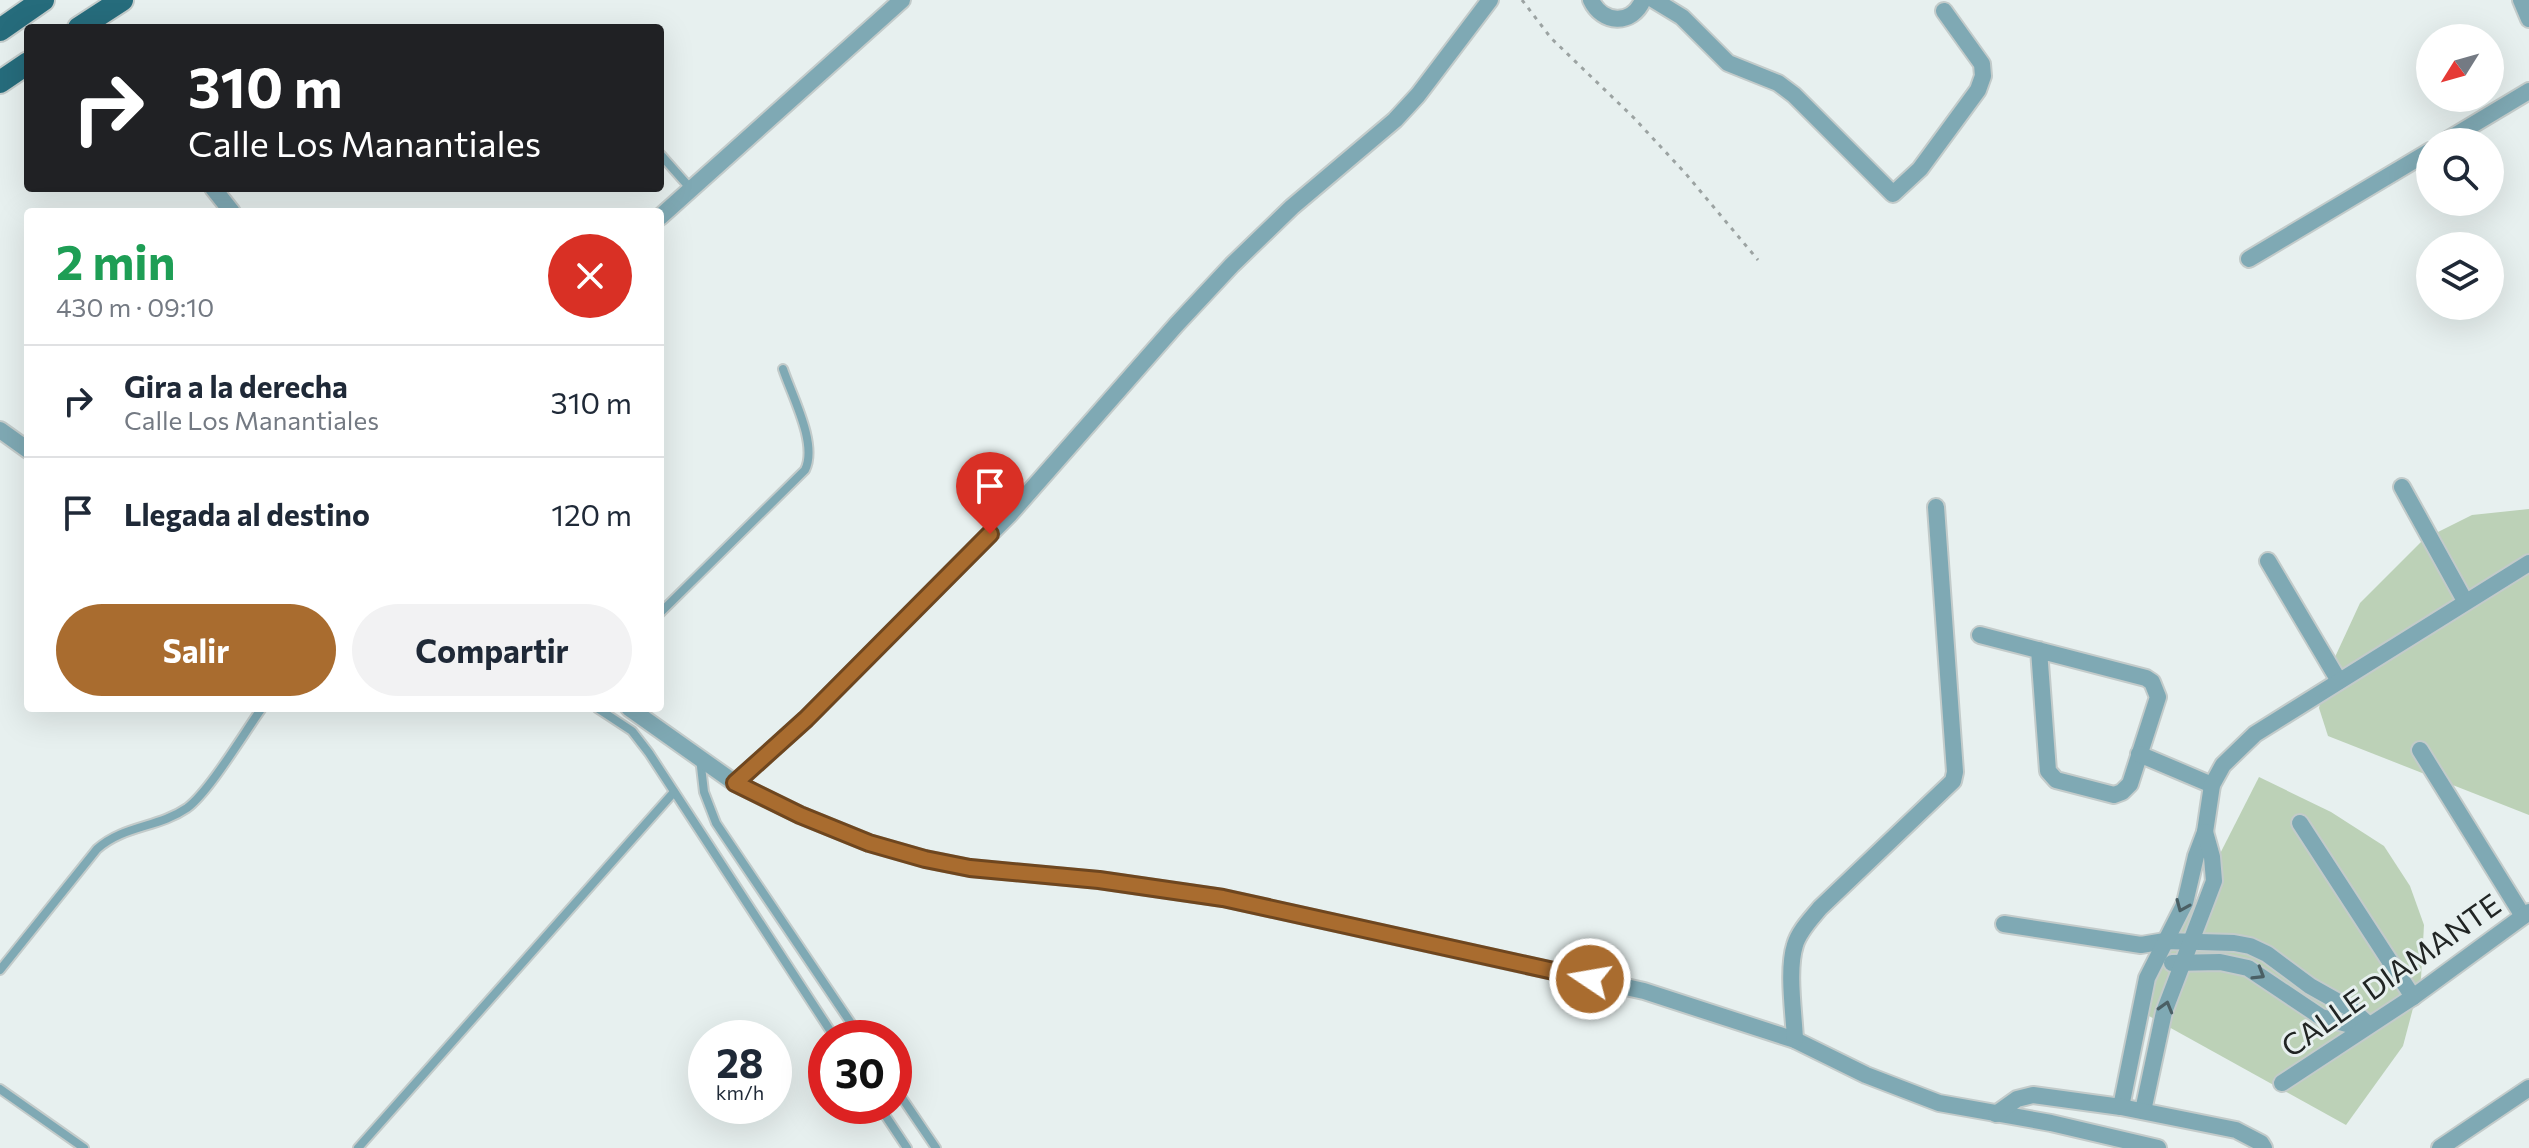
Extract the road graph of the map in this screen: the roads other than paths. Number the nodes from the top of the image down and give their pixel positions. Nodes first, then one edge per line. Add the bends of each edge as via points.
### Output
1 (43, 0) edge
2 (122, 0) edge
3 (902, 0) edge
4 (1490, 0) edge
5 (1591, 0) edge
6 (1643, 0) edge
7 (1654, 0) edge
8 (2521, 0) edge
9 (1944, 11) dead end
10 (2529, 19) edge
11 (92, 24) edge
12 (0, 30) edge
13 (24, 66) edge
14 (0, 82) edge
15 (2529, 91) edge
16 (2467, 128) edge
17 (664, 159) edge
18 (2416, 159) edge
19 (691, 189) junction
20 (216, 192) edge
21 (229, 208) edge
22 (664, 213) edge
23 (2249, 259) dead end
24 (783, 369) dead end
25 (0, 430) edge
26 (24, 447) edge
27 (2402, 487) dead end
28 (1936, 507) dead end
29 (2268, 561) dead end
30 (2529, 563) edge
31 (2465, 601) junction
32 (664, 609) edge
33 (1980, 635) dead end
34 (2039, 650) junction
35 (2339, 681) junction
36 (259, 712) edge
37 (603, 712) edge
38 (635, 712) edge
39 (2420, 750) dead end
40 (2139, 754) junction
41 (699, 757) junction
42 (735, 783) junction
43 (2212, 785) junction
44 (674, 792) junction
45 (2300, 823) dead end
46 (2205, 832) junction
47 (2526, 914) edge
48 (2004, 924) dead end
49 (2165, 941) junction
50 (2192, 942) junction
51 (2141, 945) junction
52 (2156, 959) junction
53 (2181, 964) junction
54 (0, 970) edge
55 (2413, 997) junction
56 (823, 1020) edge
57 (849, 1020) edge
58 (2369, 1025) junction
59 (2135, 1039) junction
60 (1795, 1040) junction
61 (2158, 1044) junction
62 (2282, 1083) dead end
63 (2529, 1088) edge
64 (0, 1089) edge
65 (2121, 1107) junction
66 (2143, 1111) junction
67 (912, 1113) edge
68 (1996, 1114) junction
69 (891, 1124) edge
70 (84, 1148) edge
71 (358, 1148) edge
72 (907, 1148) edge
73 (936, 1148) edge
74 (2158, 1148) edge
75 (2264, 1148) edge
76 (2440, 1148) edge

1 - 12 main road
2 - 11 main road
3 - 19 street
4 - 42 street via 1395,120 1232,265 1010,514
5 - 6 street via 1603,16 1613,19 1634,14
7 - 9 street via 1682,17 1728,63 1794,95 1893,194 1920,169 1983,76 1982,64
8 - 10 street
13 - 14 main road
15 - 16 street
17 - 19 lane
18 - 23 street
19 - 22 street
20 - 21 street
24 - 32 lane via 809,445 805,470
25 - 26 street
27 - 31 street
28 - 60 street via 1953,781 1805,926 1792,963
29 - 35 street
30 - 31 street
31 - 35 street
33 - 34 street
34 - 40 street via 2152,682 2158,697
34 - 40 street via 2051,776 2114,795 2130,784
35 - 43 street via 2246,741
36 - 54 lane via 189,806 110,837 97,849
37 - 44 lane via 632,731
38 - 41 street
39 - 47 street
40 - 43 street
41 - 42 street
41 - 57 lane via 716,823
42 - 60 street via 869,843 925,859 1223,898 1644,991
43 - 46 street
44 - 56 lane
44 - 71 lane
45 - 55 street
46 -> 49 street via 2185,903
46 - 50 street via 2214,881
47 - 55 street, CALLE DIAMANTE
48 - 51 street
49 - 50 street
49 - 51 street
49 - 52 street
50 - 53 street
50 - 58 street via 2234,943 2267,954
51 - 52 street
52 - 53 street
52 - 59 street
53 -> 58 street via 2220,962 2248,968 2321,1017
61 -> 53 street
55 - 58 street, CALLE DIAMANTE
58 - 62 street, CALLE DIAMANTE
59 - 61 street
59 - 65 street
60 - 68 street via 1907,1092
61 - 66 street
63 - 76 street
64 - 70 lane
65 - 66 street
65 - 68 street via 2033,1095
66 - 75 street via 2236,1130
67 - 73 lane
68 - 74 street
69 - 72 lane

